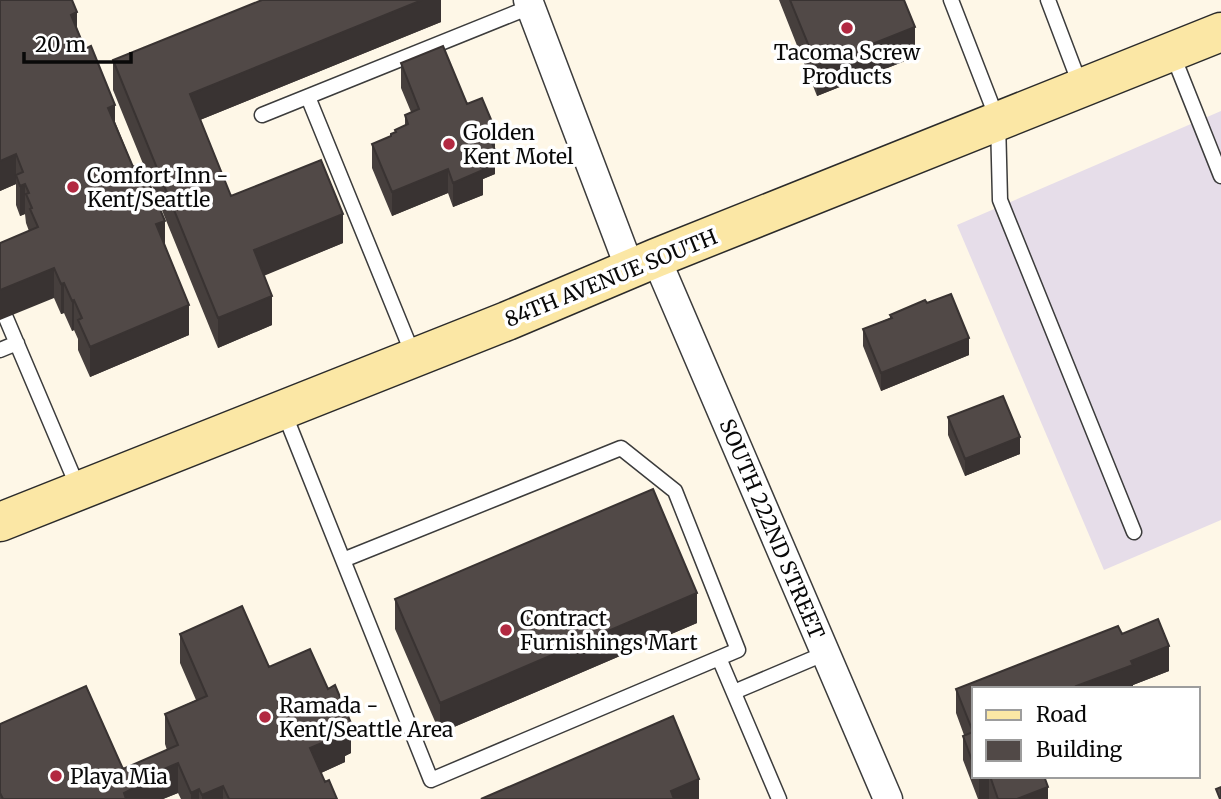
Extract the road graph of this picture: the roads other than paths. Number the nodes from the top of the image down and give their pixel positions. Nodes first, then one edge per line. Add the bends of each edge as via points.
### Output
1 (951, 0) edge
2 (1048, 0) edge
3 (529, 3) edge
4 (1221, 32) edge
5 (1171, 52) junction
6 (1082, 88) junction
7 (308, 97) junction
8 (262, 115) dead end
9 (998, 121) junction
10 (1221, 176) edge
11 (643, 264) junction
12 (6, 318) edge
13 (18, 344) junction
14 (0, 350) edge
15 (414, 357) junction
16 (282, 409) junction
17 (79, 490) junction
18 (40, 506) junction
19 (0, 510) edge
20 (0, 522) edge
21 (1134, 532) dead end
22 (0, 545) edge
23 (343, 560) junction
24 (826, 653) junction
25 (719, 658) junction
26 (734, 692) junction
27 (779, 799) edge
28 (888, 799) edge

1 - 9 lane
2 - 6 lane
3 - 7 lane
3 - 11 street, SOUTH 222ND STREET
4 - 5 main road, 84TH AVENUE SOUTH
5 - 6 main road, 84TH AVENUE SOUTH
5 - 10 lane
6 - 9 main road, 84TH AVENUE SOUTH
7 - 8 lane
7 - 15 lane
9 - 11 main road, 84TH AVENUE SOUTH
9 - 21 lane via 1000,200
11 - 15 main road, 84TH AVENUE SOUTH
11 - 24 street, SOUTH 222ND STREET
12 - 13 lane
13 - 14 lane
13 - 17 lane
15 - 16 main road, 84TH AVENUE SOUTH
16 - 17 main road, 84TH AVENUE SOUTH
16 - 23 lane
17 - 18 main road, 84TH AVENUE SOUTH
18 - 19 main road
18 - 20 main road, 84TH AVENUE SOUTH
18 - 22 main road
23 - 25 lane via 431,780
23 - 25 lane via 621,448 676,491 738,650
24 - 26 lane
24 - 28 street, SOUTH 222ND STREET
25 - 26 lane
26 - 27 lane

